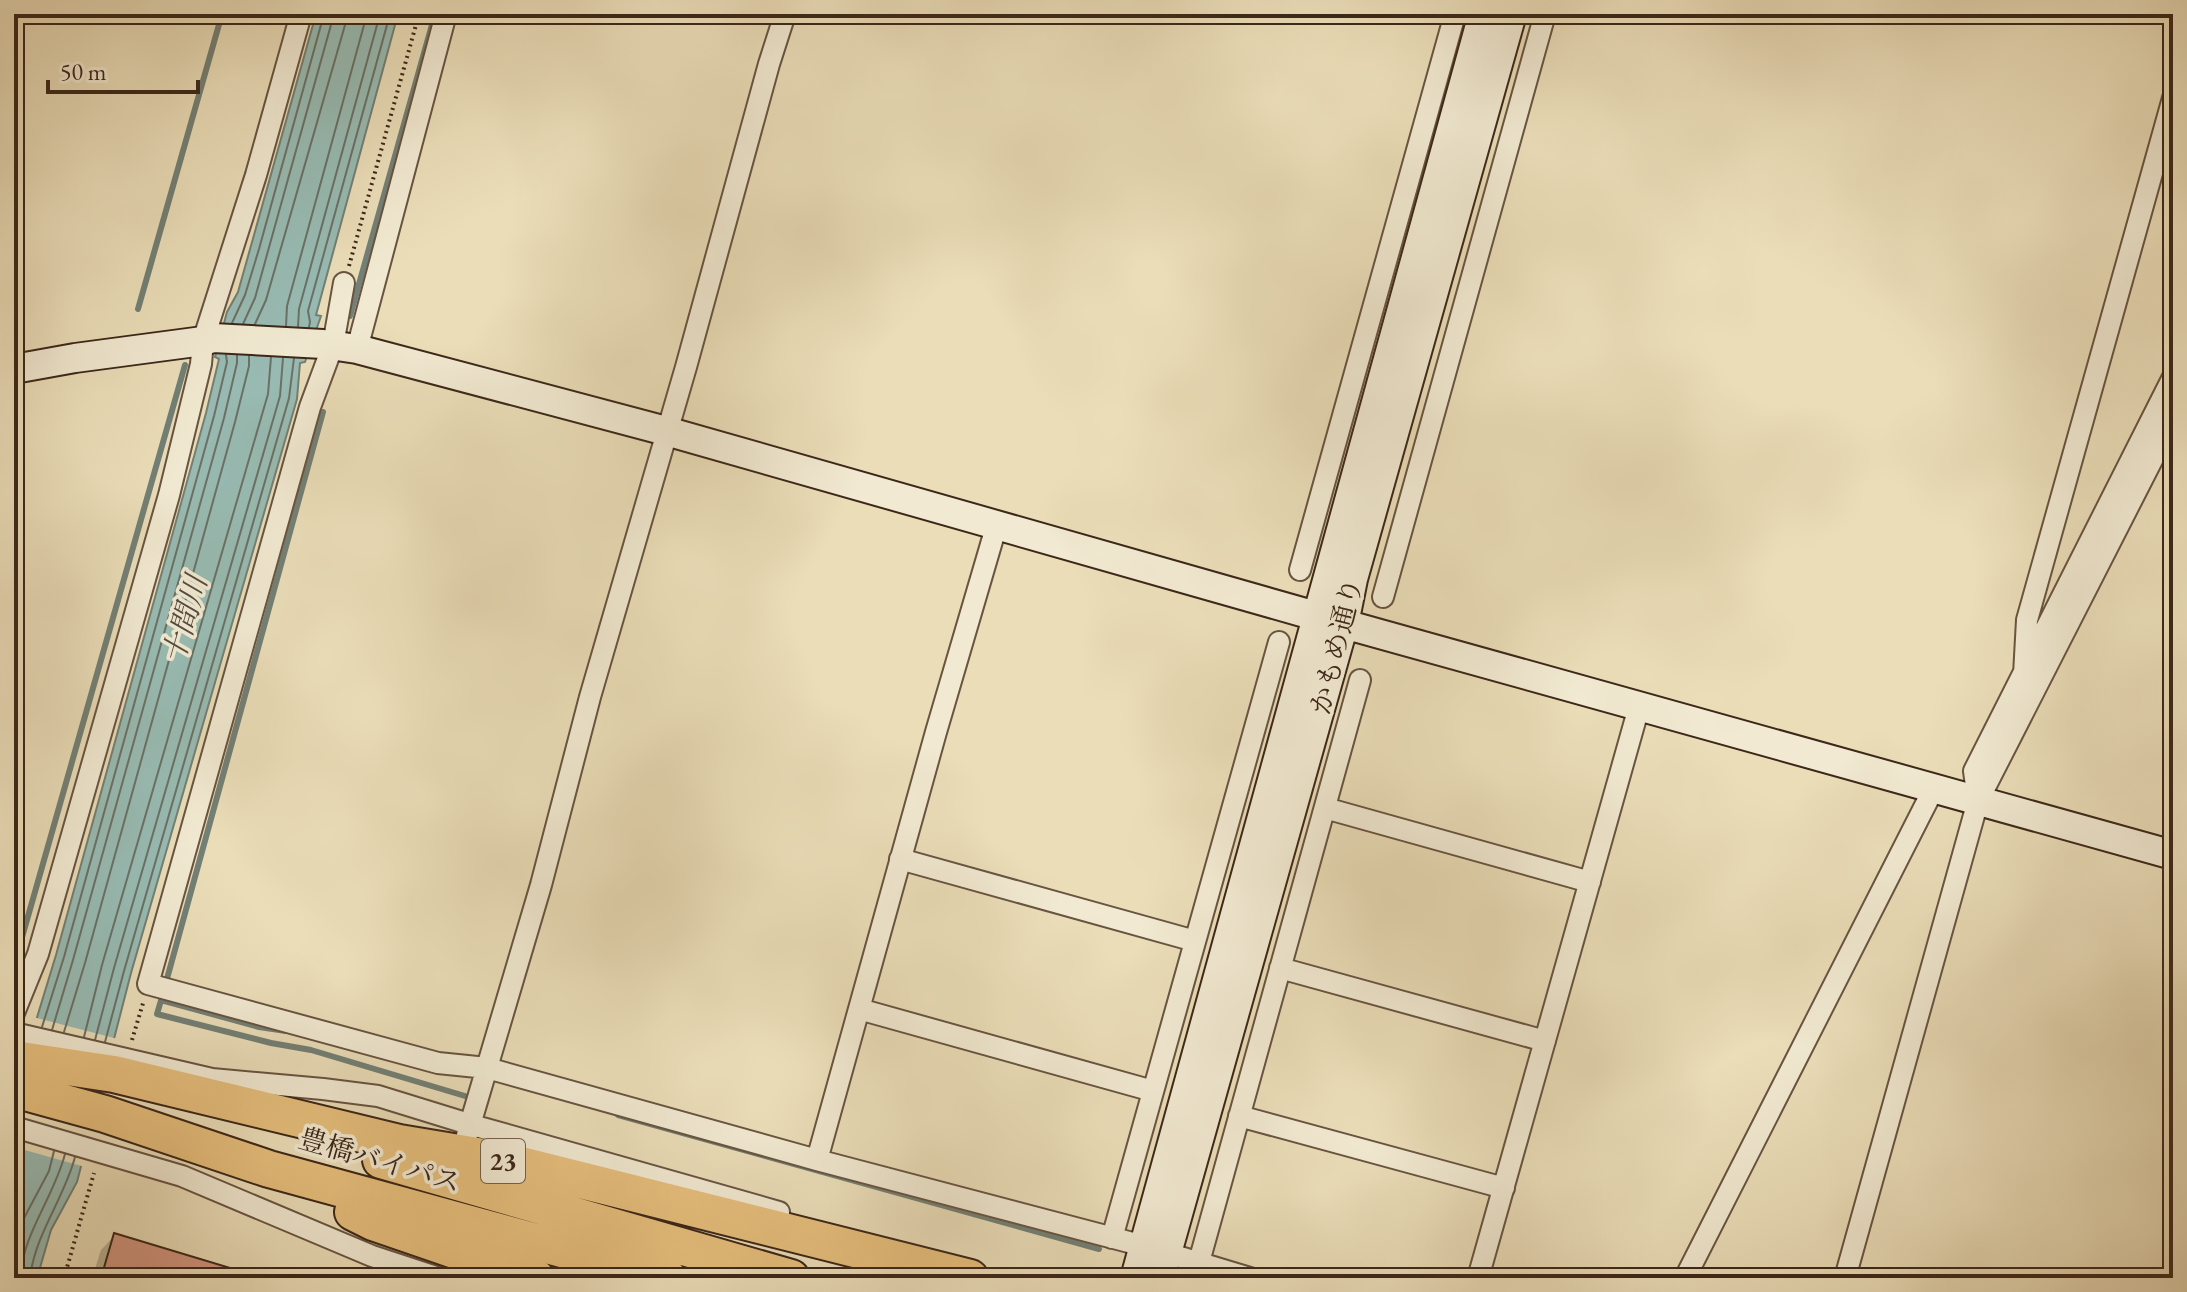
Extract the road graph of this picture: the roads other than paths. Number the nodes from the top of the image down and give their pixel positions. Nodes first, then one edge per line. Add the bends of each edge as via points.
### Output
1 (301, 14) edge
2 (446, 14) edge
3 (785, 14) edge
4 (1455, 14) edge
5 (1483, 14) edge
6 (1512, 14) edge
7 (1545, 14) edge
8 (2173, 98) edge
9 (344, 283) road end
10 (208, 339) junction
11 (338, 346) junction
12 (14, 369) edge
13 (2173, 377) edge
14 (2173, 419) edge
15 (666, 431) junction
16 (997, 524) junction
17 (1300, 570) dead end
18 (1383, 597) dead end
19 (1316, 616) junction
20 (1344, 624) junction
21 (1279, 642) dead end
22 (2024, 675) junction
23 (1360, 680) dead end
24 (1639, 707) junction
25 (1934, 788) junction
26 (1978, 801) junction
27 (1325, 808) junction
28 (2173, 855) edge
29 (900, 859) junction
30 (1216, 866) junction
31 (1259, 879) junction
32 (1590, 882) junction
33 (1301, 893) junction
34 (1195, 941) junction
35 (23, 966) edge
36 (1280, 968) junction
37 (859, 1009) junction
38 (15, 1040) edge
39 (1545, 1041) junction
40 (487, 1068) junction
41 (113, 1083) junction
42 (14, 1089) edge
43 (1153, 1091) junction
44 (1239, 1116) junction
45 (14, 1127) edge
46 (470, 1130) junction
47 (817, 1160) junction
48 (269, 1169) junction
49 (1504, 1188) junction
50 (1112, 1238) junction
51 (434, 1254) dead end
52 (889, 1258) junction
53 (1157, 1259) edge
54 (1199, 1262) junction
55 (432, 1277) edge
56 (536, 1278) edge
57 (668, 1278) edge
58 (791, 1278) edge
59 (970, 1278) edge
60 (1135, 1278) edge
61 (1250, 1278) edge
62 (1478, 1278) edge
63 (1685, 1278) edge
64 (1845, 1278) edge

1 - 10 street
2 - 11 street
3 - 15 street
4 - 17 street
5 - 19 street, かもめ通り
6 - 20 street, かもめ通り
7 - 18 street
8 - 22 street via 2027,620
9 - 11 street
10 - 11 street
10 - 12 street
10 - 35 street via 38,954
11 - 15 street
11 - 40 street via 305,422 148,984 438,1063
13 - 22 street
14 - 26 street
15 - 16 street
15 - 40 street
16 - 19 street
16 - 29 street
19 - 20 street
19 - 31 street, かもめ通り
20 - 24 street
20 - 31 street, かもめ通り
21 - 30 street
22 - 26 street via 1974,771
23 - 27 street
24 - 25 street
24 - 32 street
25 - 26 street
25 - 63 street
26 - 28 street
26 - 64 street
27 - 32 street
27 - 33 street
29 - 34 street
29 - 37 street
30 - 31 street
30 - 34 street
31 - 33 street
31 - 53 street, かもめ通り
32 - 39 street
33 - 36 street
34 - 43 street
35 - 38 street
36 - 39 street
36 - 44 street
37 - 43 street
37 - 47 street
38 - 41 highway, 23
39 - 49 street
40 - 46 street
40 - 47 street
41 - 42 highway, 豊橋バイパス / 23
41 - 46 street via 212,1079 378,1096
41 - 48 highway, 豊橋バイパス / 23
41 - 52 highway, 23 via 501,1160
41 - 58 highway, 豊橋バイパス / 23
43 - 50 street
44 - 49 street
44 - 54 street
45 - 55 street via 182,1176
46 - 52 street via 845,1231
47 - 50 street
48 - 56 highway via 373,1222
48 - 57 highway, 豊橋バイパス / 23
49 - 62 street
50 - 53 street
51 - 55 street
52 - 59 highway, 23
53 - 54 street
53 - 60 street, かもめ通り
54 - 61 street

